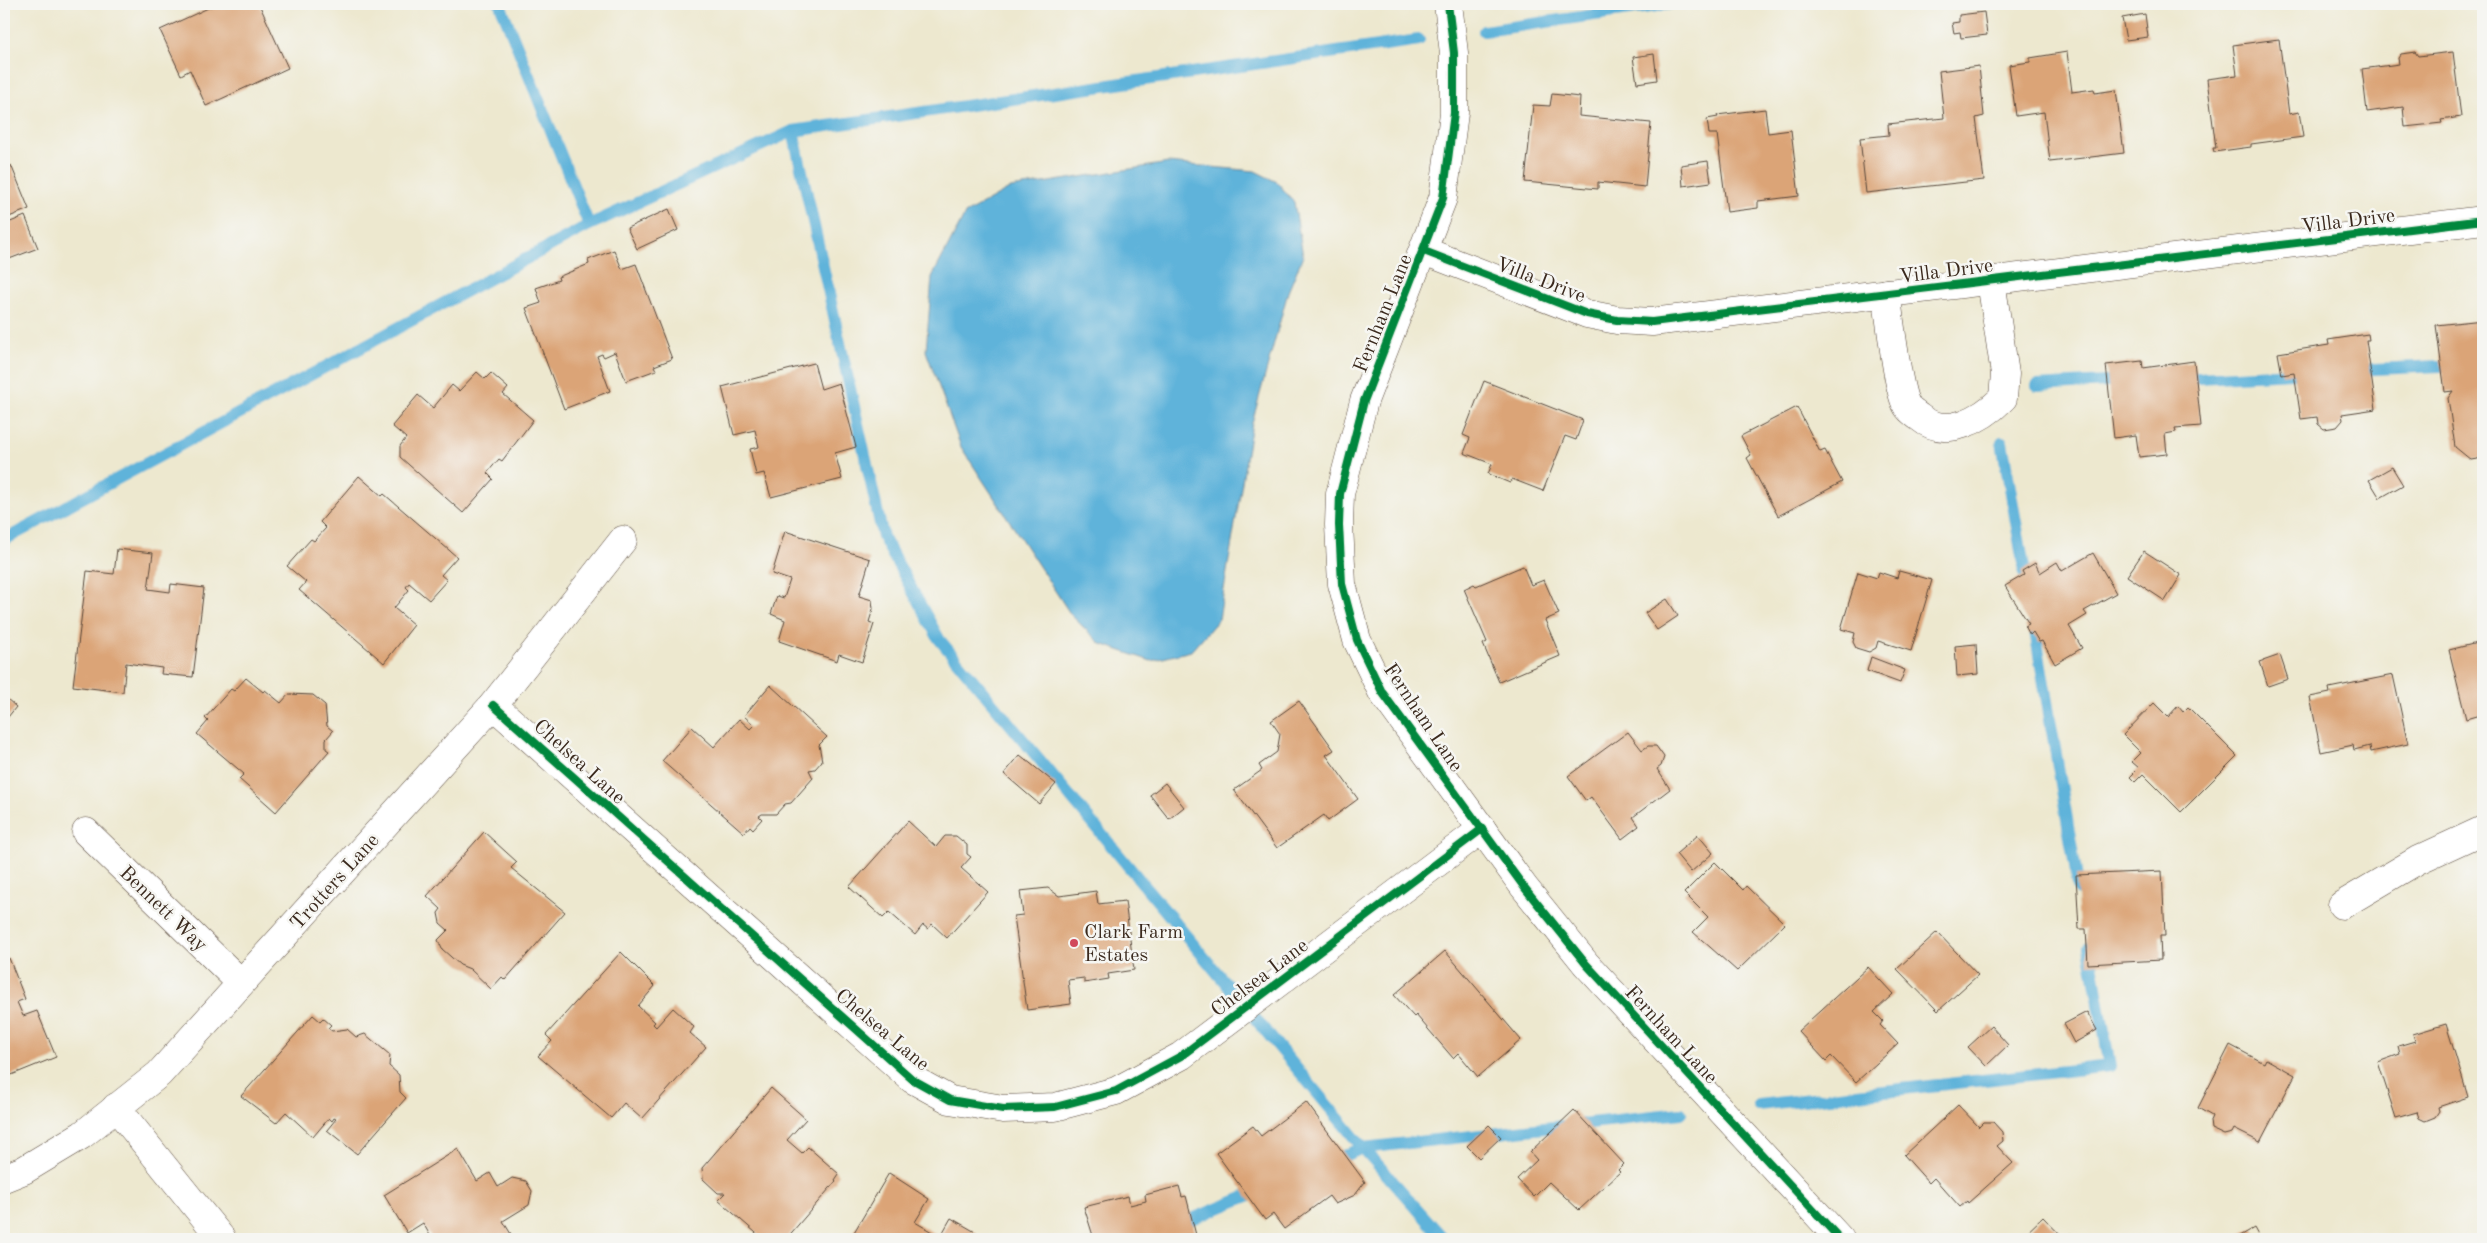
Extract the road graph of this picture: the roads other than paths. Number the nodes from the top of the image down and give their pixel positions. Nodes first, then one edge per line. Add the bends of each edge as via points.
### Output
1 (1448, 4) edge
2 (2483, 220) edge
3 (1424, 251) junction
4 (1991, 281) junction
5 (1886, 293) junction
6 (623, 540) dead end
7 (493, 705) junction
8 (1482, 829) junction
9 (2483, 830) edge
10 (86, 832) dead end
11 (2342, 905) dead end
12 (241, 983) junction
13 (116, 1107) junction
14 (4, 1178) edge
15 (222, 1239) edge
16 (1840, 1239) edge

1 - 3 street, Fernham Lane via 1454,53 1454,114 1443,198
2 - 4 street, Villa Drive
3 - 5 street, Villa Drive via 1586,314 1617,320 1652,322
3 - 8 street, Fernham Lane via 1364,401 1354,436 1340,494 1338,525 1342,584 1357,640 1382,692
4 - 5 street, Villa Drive
4 - 5 street via 2005,374 2003,398 1991,411 1970,423 1946,427 1924,421 1907,407
6 - 7 street, Trotters Lane
7 - 8 street, Chelsea Lane via 912,1078 950,1100 1003,1109 1056,1108 1116,1091 1181,1056
7 - 12 street, Trotters Lane
8 - 16 street, Fernham Lane via 1586,964
9 - 11 street via 2418,860
10 - 12 street, Bennett Way
12 - 13 street, Trotters Lane via 159,1074
13 - 14 street, Trotters Lane via 82,1135 24,1170
13 - 15 street

